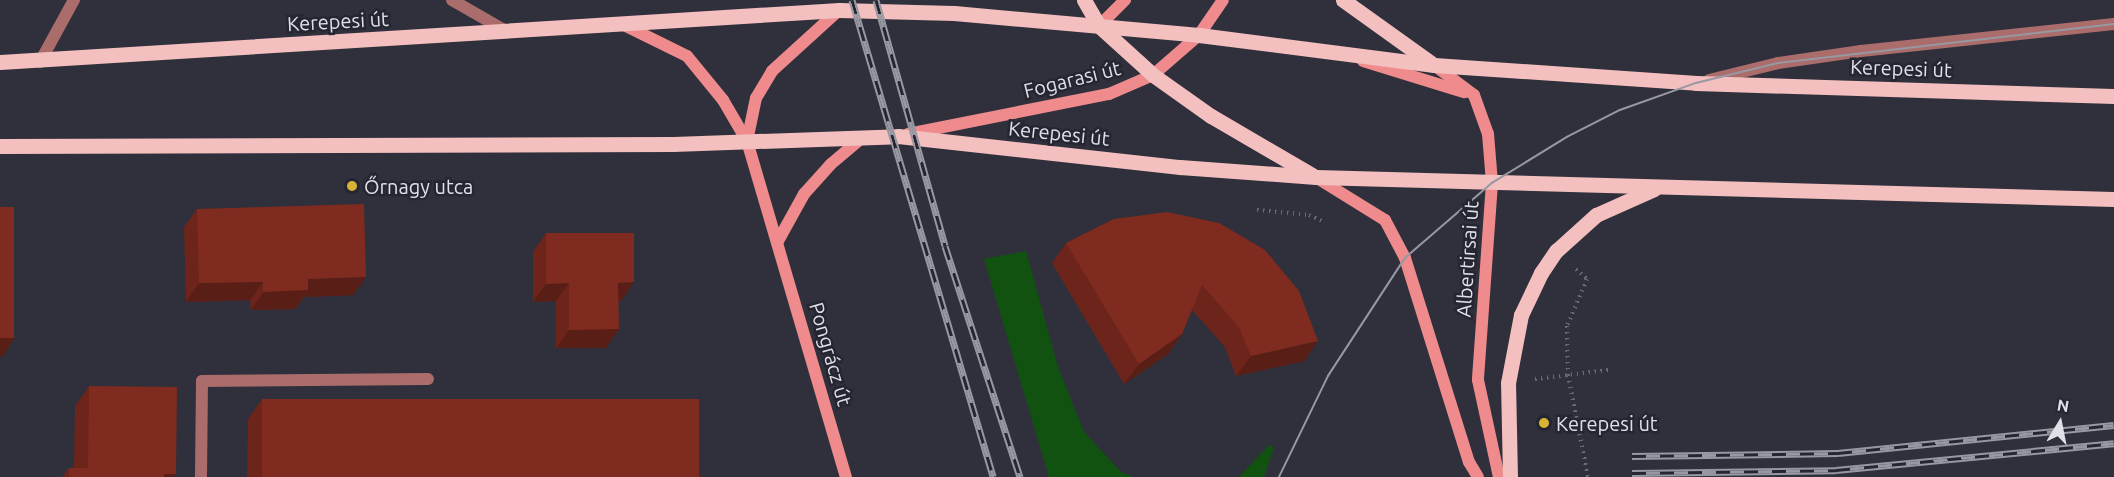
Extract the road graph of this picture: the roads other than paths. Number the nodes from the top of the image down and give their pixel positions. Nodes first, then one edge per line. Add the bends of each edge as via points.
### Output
1 (74, 0) edge
2 (452, 0) edge
3 (968, 0) edge
4 (1084, 0) edge
5 (1125, 0) edge
6 (1223, 0) edge
7 (1343, 0) edge
8 (839, 10) junction
9 (954, 13) junction
10 (618, 22) junction
11 (2114, 24) edge
12 (1100, 26) junction
13 (506, 32) junction
14 (1199, 35) junction
15 (1332, 52) junction
16 (0, 62) edge
17 (40, 62) junction
18 (1434, 65) junction
19 (1153, 75) junction
20 (1696, 83) junction
21 (1474, 95) junction
22 (2114, 96) edge
23 (898, 136) junction
24 (863, 137) junction
25 (747, 141) junction
26 (0, 146) edge
27 (1316, 177) junction
28 (1492, 183) junction
29 (1660, 187) junction
30 (2114, 199) edge
31 (778, 241) junction
32 (428, 380) dead end
33 (201, 477) edge
34 (846, 477) edge
35 (1478, 477) edge
36 (1498, 477) edge
37 (1510, 477) edge

1 - 17 lane
2 - 13 lane
3 - 9 main road
4 - 12 main road
5 - 12 street
6 - 14 street, Fogarasi út
7 - 18 main road
8 - 9 main road, Kerepesi út
8 - 10 main road, Kerepesi út
8 - 25 street, Pongrácz út via 772,71 756,98
9 - 12 main road, Kerepesi út
10 - 13 main road, Kerepesi út
10 - 25 street, Pongrácz út via 687,56 723,100
11 - 20 lane via 1861,51 1778,63
12 - 14 main road, Kerepesi út
12 - 19 main road
13 - 17 main road, Kerepesi út
14 - 15 main road, Kerepesi út
14 - 19 street, Fogarasi út
15 - 18 main road, Kerepesi út
15 - 21 street
16 - 17 main road, Kerepesi út
18 - 20 main road, Kerepesi út
18 - 21 street
19 - 23 street, Fogarasi út via 1108,94
19 - 27 main road via 1211,116
20 - 22 main road, Kerepesi út
21 - 28 street, Albertirsai út via 1488,134
23 - 24 main road, Kerepesi út
23 - 27 main road, Kerepesi út via 1180,167
24 - 25 main road, Kerepesi út
24 - 31 street via 804,194
25 - 26 main road, Kerepesi út
25 - 31 street, Pongrácz út
27 - 28 main road, Kerepesi út
27 - 35 street, Albertirsai út via 1385,220 1405,258 1469,462
28 - 29 main road, Kerepesi út
28 - 36 street, Albertirsai út via 1478,380
29 - 30 main road, Kerepesi út
29 - 37 main road via 1596,215 1556,251 1521,315 1508,382
31 - 34 street, Pongrácz út
32 - 33 lane via 202,381

